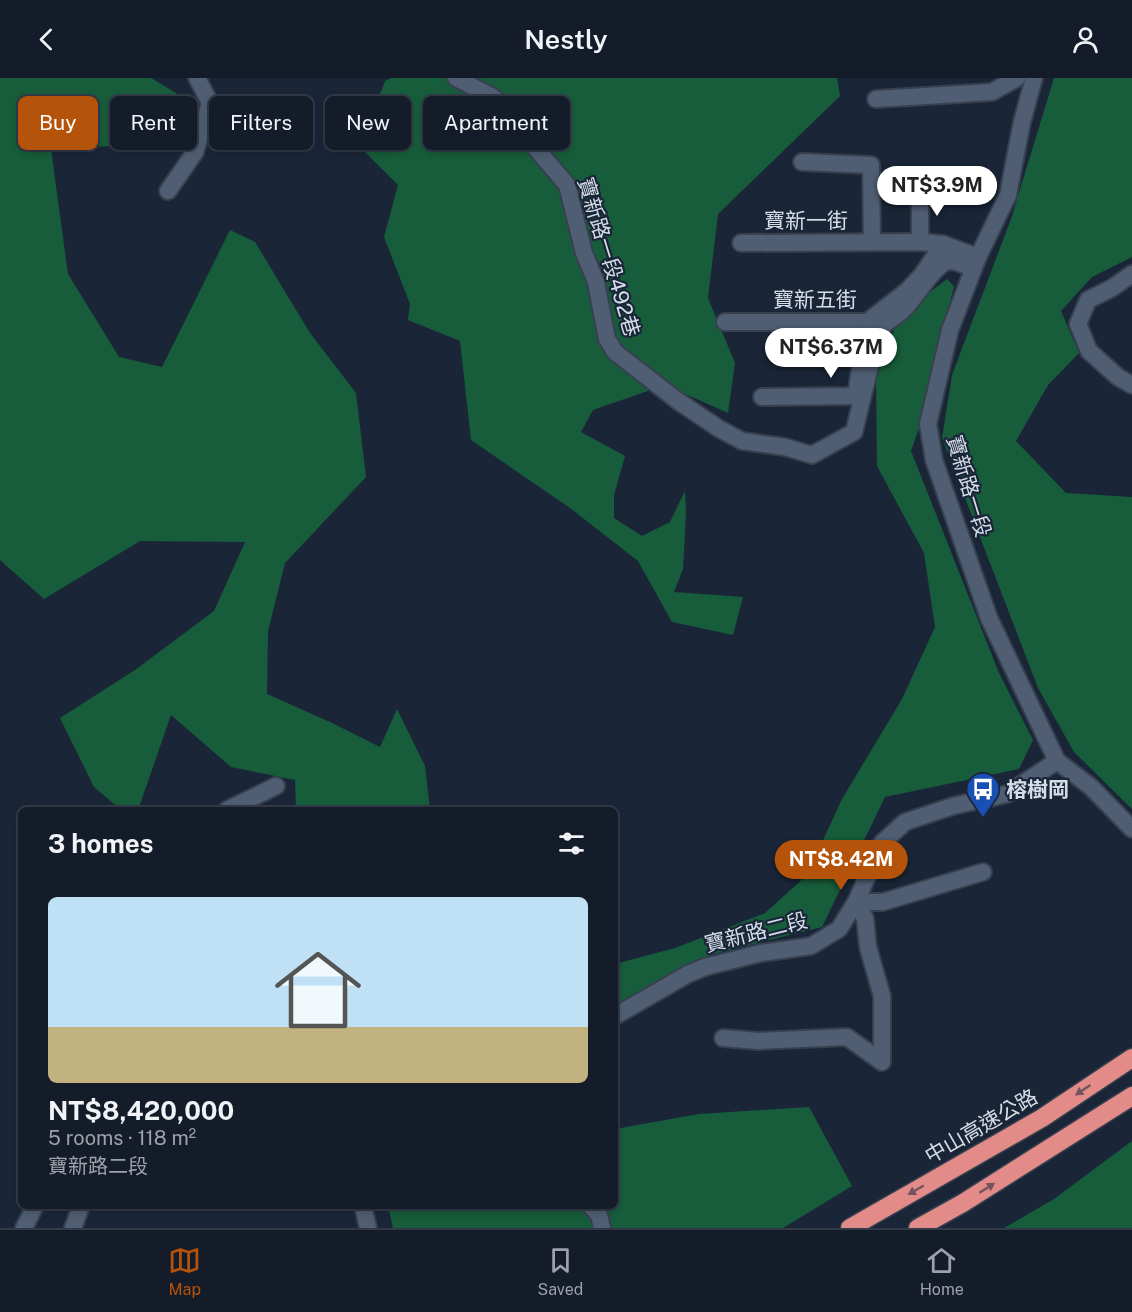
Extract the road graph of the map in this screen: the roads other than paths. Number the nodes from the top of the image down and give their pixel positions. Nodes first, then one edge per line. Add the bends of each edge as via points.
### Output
1 (197, 78) edge
2 (456, 78) edge
3 (1017, 78) edge
4 (1034, 78) edge
5 (876, 99) dead end
6 (802, 162) dead end
7 (168, 191) dead end
8 (920, 192) dead end
9 (872, 242) junction
10 (920, 242) junction
11 (741, 243) dead end
12 (943, 244) junction
13 (976, 263) junction
14 (1132, 274) edge
15 (725, 322) dead end
16 (867, 322) junction
17 (1132, 384) edge
18 (762, 397) dead end
19 (1057, 761) junction
20 (276, 786) dead end
21 (233, 807) edge
22 (1132, 829) edge
23 (983, 872) dead end
24 (856, 902) junction
25 (618, 1014) edge
26 (723, 1038) dead end
27 (1132, 1058) edge
28 (1132, 1096) edge
29 (34, 1209) edge
30 (80, 1209) edge
31 (364, 1209) edge
32 (594, 1209) edge
33 (24, 1228) edge
34 (74, 1228) edge
35 (368, 1228) edge
36 (602, 1228) edge
37 (850, 1228) edge
38 (918, 1228) edge

1 - 7 street via 210,103 195,152
2 - 13 street, 寶新路一段492巷 via 494,97 567,185 584,253 596,282 604,329 615,352 678,401 742,441 812,455 854,432 881,326 904,310 946,262
3 - 5 street via 992,92
4 - 13 street, 寶新路一段 via 1008,195
6 - 9 street via 871,165
8 - 10 street
9 - 10 street, 寶新一街
9 - 11 street, 寶新一街
10 - 12 street, 寶新一街
12 - 13 street, 寶新一街
12 - 16 street, 寶新五街 via 907,291
13 - 19 street, 寶新路一段 via 950,330 928,424 934,460 989,618
14 - 17 street via 1088,300 1078,324 1089,351
15 - 16 street, 寶新五街
16 - 18 street via 856,396
19 - 22 street via 1091,787
19 - 24 street, 寶新路二段 via 1006,794 905,822 882,843
20 - 21 street
23 - 24 street via 883,902
24 - 25 street, 寶新路二段 via 838,929 811,946 705,967
24 - 26 street via 865,918 868,947 882,996 882,1062 847,1036 758,1041
27 -> 37 highway, 中山高速公路 via 1042,1118
38 -> 28 highway
29 - 33 street
30 - 34 street
31 - 35 street
32 - 36 street

